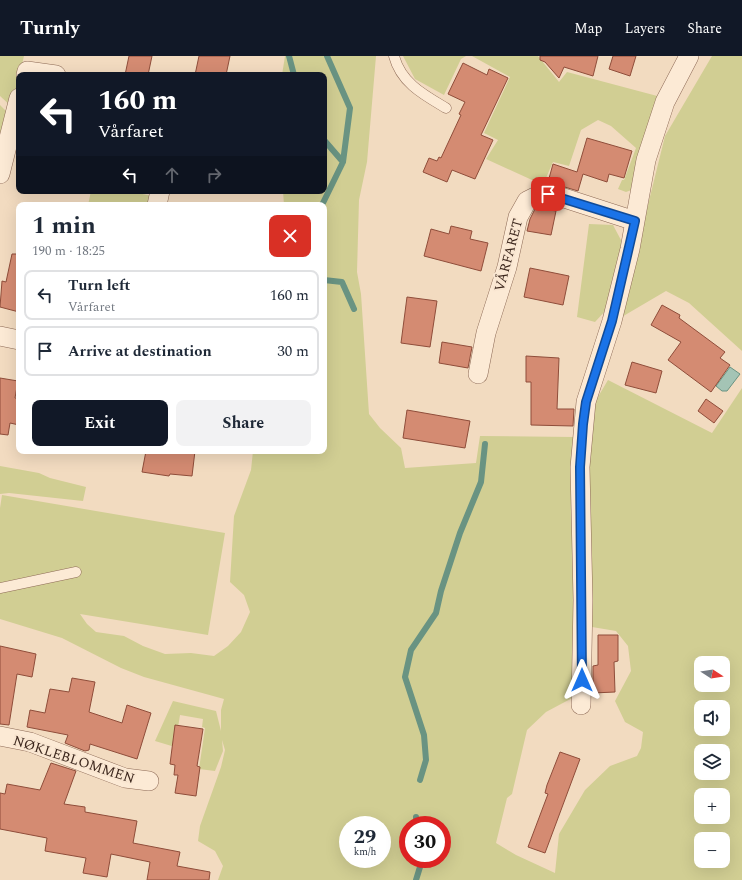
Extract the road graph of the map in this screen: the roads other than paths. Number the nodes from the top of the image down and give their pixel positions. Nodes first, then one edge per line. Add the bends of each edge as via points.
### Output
1 (394, 56) edge
2 (689, 56) edge
3 (27, 67) edge
4 (45, 72) edge
5 (446, 108) dead end
6 (16, 110) edge
7 (0, 174) edge
8 (635, 221) junction
9 (0, 336) edge
10 (16, 339) edge
11 (478, 374) dead end
12 (76, 572) dead end
13 (0, 588) edge
14 (581, 705) dead end
15 (0, 736) edge
16 (149, 781) dead end

1 - 5 lane via 410,84
2 - 8 street via 665,102 646,160
3 - 4 street
6 - 7 street
8 - 11 street, VÅRFARET via 548,194 527,201 518,217 507,267 486,332
8 - 14 street via 612,321 586,402 583,424 580,467 583,600
9 - 10 street
12 - 13 lane
15 - 16 street, NØKLEBLOMMEN via 30,742 125,778

